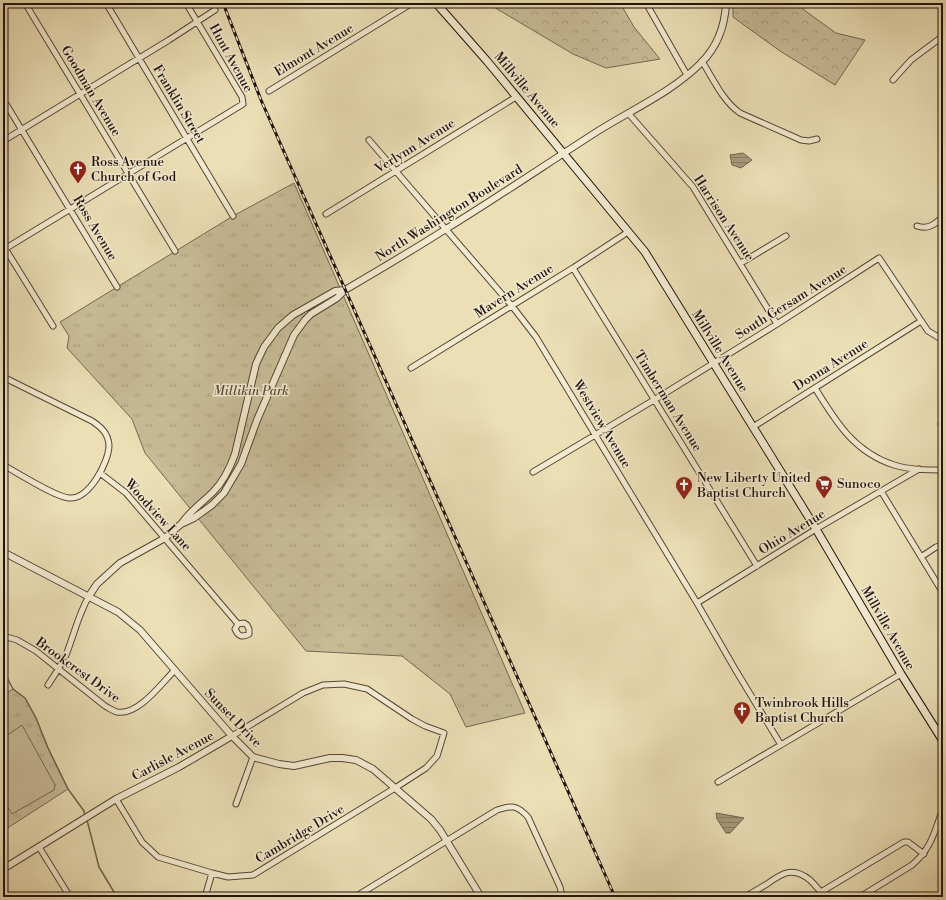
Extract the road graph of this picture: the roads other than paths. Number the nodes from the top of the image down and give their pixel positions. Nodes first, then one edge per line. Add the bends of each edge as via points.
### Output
1 (25, 3) edge
2 (106, 3) edge
3 (186, 3) edge
4 (412, 3) edge
5 (436, 3) edge
6 (646, 3) edge
7 (726, 3) edge
8 (215, 10) dead end
9 (197, 21) junction
10 (943, 36) edge
11 (139, 58) junction
12 (702, 61) junction
13 (687, 75) junction
14 (893, 80) dead end
15 (269, 91) dead end
16 (80, 94) junction
17 (516, 96) junction
18 (3, 99) edge
19 (628, 113) junction
20 (21, 130) junction
21 (187, 139) junction
22 (817, 139) dead end
23 (369, 140) dead end
24 (3, 141) edge
25 (564, 154) junction
26 (396, 170) junction
27 (128, 174) junction
28 (70, 209) junction
29 (326, 214) dead end
30 (233, 216) dead end
31 (943, 216) edge
32 (917, 226) dead end
33 (446, 229) junction
34 (628, 232) junction
35 (786, 236) dead end
36 (4, 248) edge
37 (175, 251) dead end
38 (741, 263) junction
39 (573, 268) junction
40 (117, 287) dead end
41 (345, 290) junction
42 (512, 306) junction
43 (921, 321) junction
44 (777, 324) junction
45 (53, 326) dead end
46 (943, 340) edge
47 (714, 363) junction
48 (411, 368) dead end
49 (3, 377) edge
50 (815, 388) junction
51 (654, 400) junction
52 (753, 427) junction
53 (596, 435) junction
54 (3, 465) edge
55 (919, 470) junction
56 (943, 470) edge
57 (533, 472) dead end
58 (100, 473) junction
59 (881, 491) junction
60 (181, 524) junction
61 (816, 529) junction
62 (165, 538) junction
63 (943, 545) edge
64 (3, 552) edge
65 (921, 557) junction
66 (757, 566) junction
67 (943, 593) edge
68 (90, 596) junction
69 (697, 603) junction
70 (238, 624) dead end
71 (3, 636) edge
72 (58, 669) junction
73 (174, 671) junction
74 (901, 674) junction
75 (48, 685) dead end
76 (444, 733) joint
77 (232, 736) junction
78 (943, 741) edge
79 (781, 745) junction
80 (253, 757) junction
81 (718, 782) dead end
82 (395, 788) junction
83 (116, 799) junction
84 (236, 804) dead end
85 (943, 810) edge
86 (446, 841) junction
87 (39, 847) junction
88 (924, 854) junction
89 (3, 869) edge
90 (212, 873) junction
91 (823, 895) edge
92 (70, 897) edge
93 (206, 897) edge
94 (355, 897) edge
95 (481, 897) edge
96 (562, 897) edge
97 (745, 897) edge
98 (860, 897) edge

1 - 16 street, Goodman Avenue
2 - 11 street, Franklin Street
3 - 9 street, Hunt Avenue
4 - 15 street, Elmont Avenue
5 - 17 main road, Millville Avenue
6 - 13 street
7 - 12 street, North Washington Boulevard via 725,20 719,37
8 - 9 street
9 - 11 street
9 - 21 street, Hunt Avenue via 242,97 243,104
10 - 14 street via 911,60
11 - 16 street
11 - 21 street, Franklin Street
12 - 13 street, North Washington Boulevard
12 - 22 street via 727,101 740,113 801,140
13 - 19 street, North Washington Boulevard
16 - 20 street
16 - 27 street, Goodman Avenue
17 - 25 main road, Millville Avenue
17 - 26 street, Verlynn Avenue
18 - 20 street, Ross Avenue
19 - 25 street, North Washington Boulevard
19 - 38 street, Harrison Avenue via 693,187
20 - 24 street
20 - 28 street, Ross Avenue
21 - 27 street
21 - 30 street, Franklin Street
23 - 26 street, Westview Avenue
25 - 33 street, North Washington Boulevard
25 - 34 main road, Millville Avenue
26 - 29 street, Verlynn Avenue
26 - 33 street, Westview Avenue
27 - 28 street
27 - 37 street, Goodman Avenue
28 - 36 street
28 - 40 street, Ross Avenue
31 - 32 street via 926,228
33 - 41 street, North Washington Boulevard
33 - 42 street, Westview Avenue
34 - 39 street, Mavern Avenue
34 - 47 main road, Millville Avenue via 645,252
35 - 38 street
36 - 45 street
38 - 44 street, Harrison Avenue
39 - 42 street, Mavern Avenue
39 - 51 street, Timberman Avenue
41 - 60 street, North Washington Boulevard via 305,320 294,335 267,395 241,464 224,493 194,518
41 - 60 street, North Washington Boulevard via 336,291 294,315 272,335 256,364 230,467 218,486 189,512
42 - 48 street, Mavern Avenue
42 - 53 street, Westview Avenue via 536,337
43 - 44 street, South Gersam Avenue via 879,258
43 - 46 street via 928,331
43 - 50 street, Donna Avenue
44 - 47 street, South Gersam Avenue
47 - 51 street, South Gersam Avenue
47 - 52 main road, Millville Avenue
49 - 58 street via 103,428 109,444
50 - 52 street, Donna Avenue
50 - 55 street via 832,417 862,450 895,466
51 - 53 street, South Gersam Avenue
51 - 66 street, Timberman Avenue
52 - 61 main road, Millville Avenue
53 - 57 street, South Gersam Avenue
53 - 69 street, Westview Avenue
54 - 58 street via 57,494 70,498 83,494
55 - 56 street
55 - 59 street, Ohio Avenue
58 - 62 street, Woodview Lane via 126,493
59 - 61 street, Ohio Avenue
59 - 65 street
60 - 62 street, North Washington Boulevard
61 - 66 street, Ohio Avenue
61 - 74 main road, Millville Avenue
62 - 68 street, North Washington Boulevard via 120,563 97,584
62 - 70 street, Woodview Lane
63 - 65 street
64 - 68 street, Sunset Drive
65 - 67 street
66 - 69 street, Ohio Avenue
68 - 72 street, North Washington Boulevard
68 - 73 street, Sunset Drive via 118,612 140,630
69 - 79 street, Westview Avenue
71 - 72 street, Brookcrest Drive via 17,640 36,651
72 - 73 street, Brookcrest Drive via 116,712 136,708
72 - 75 street, North Washington Boulevard
73 - 77 street, Sunset Drive
74 - 78 main road, Millville Avenue
74 - 79 street
76 - 77 street, Carlisle Avenue via 412,719 367,689 344,684 323,685 303,693
76 - 82 street, Cambridge Drive via 433,762
77 - 80 street, Sunset Drive
77 - 83 street, Carlisle Avenue
79 - 81 street
80 - 82 street, Sunset Drive via 294,766 330,758 356,760 373,769
80 - 84 street
82 - 86 street, Sunset Drive via 431,819
82 - 90 street, Cambridge Drive via 253,875 228,877
83 - 87 street, Carlisle Avenue
83 - 90 street, Cambridge Drive via 142,842 158,857
85 - 88 street
86 - 94 street
86 - 95 street, Sunset Drive
86 - 96 street via 497,810 515,806 528,817
87 - 89 street, Carlisle Avenue
87 - 92 street
88 - 91 street via 908,842 904,842
88 - 98 street via 912,865
90 - 93 street
91 - 97 street via 805,876 791,872 780,875

